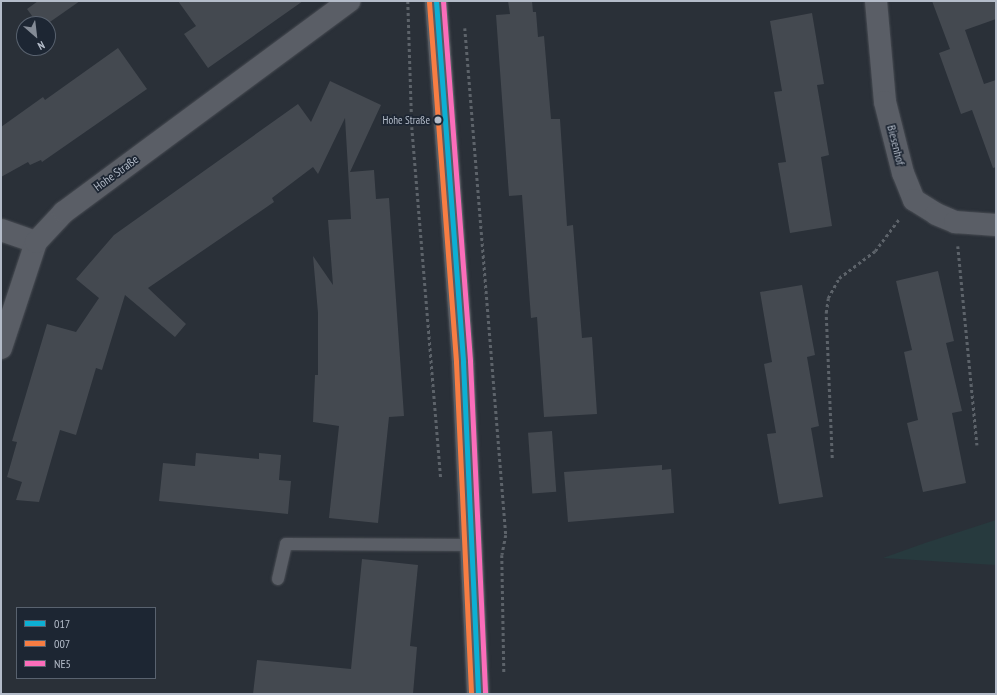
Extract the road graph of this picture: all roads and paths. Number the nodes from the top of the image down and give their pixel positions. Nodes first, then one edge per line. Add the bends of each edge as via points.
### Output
1 (349, 1) edge
2 (408, 1) edge
3 (436, 1) edge
4 (876, 1) edge
5 (914, 200) junction
6 (955, 222) junction
7 (996, 225) edge
8 (1, 230) edge
9 (36, 242) junction
10 (1, 348) edge
11 (977, 445) dead end
12 (832, 458) dead end
13 (442, 483) dead end
14 (473, 545) junction
15 (278, 579) dead end
16 (478, 694) edge

1 - 9 street, Hohe Straße via 64,212
2 - 13 path via 412,127
3 - 14 street
4 - 5 street, Biesenhof via 885,102 903,173
5 - 6 street
5 - 12 path via 875,251 839,278 828,298 826,313
6 - 7 street
6 - 11 path
8 - 9 street
9 - 10 street, Hohe Straße
14 - 15 lane via 286,544
14 - 16 street

